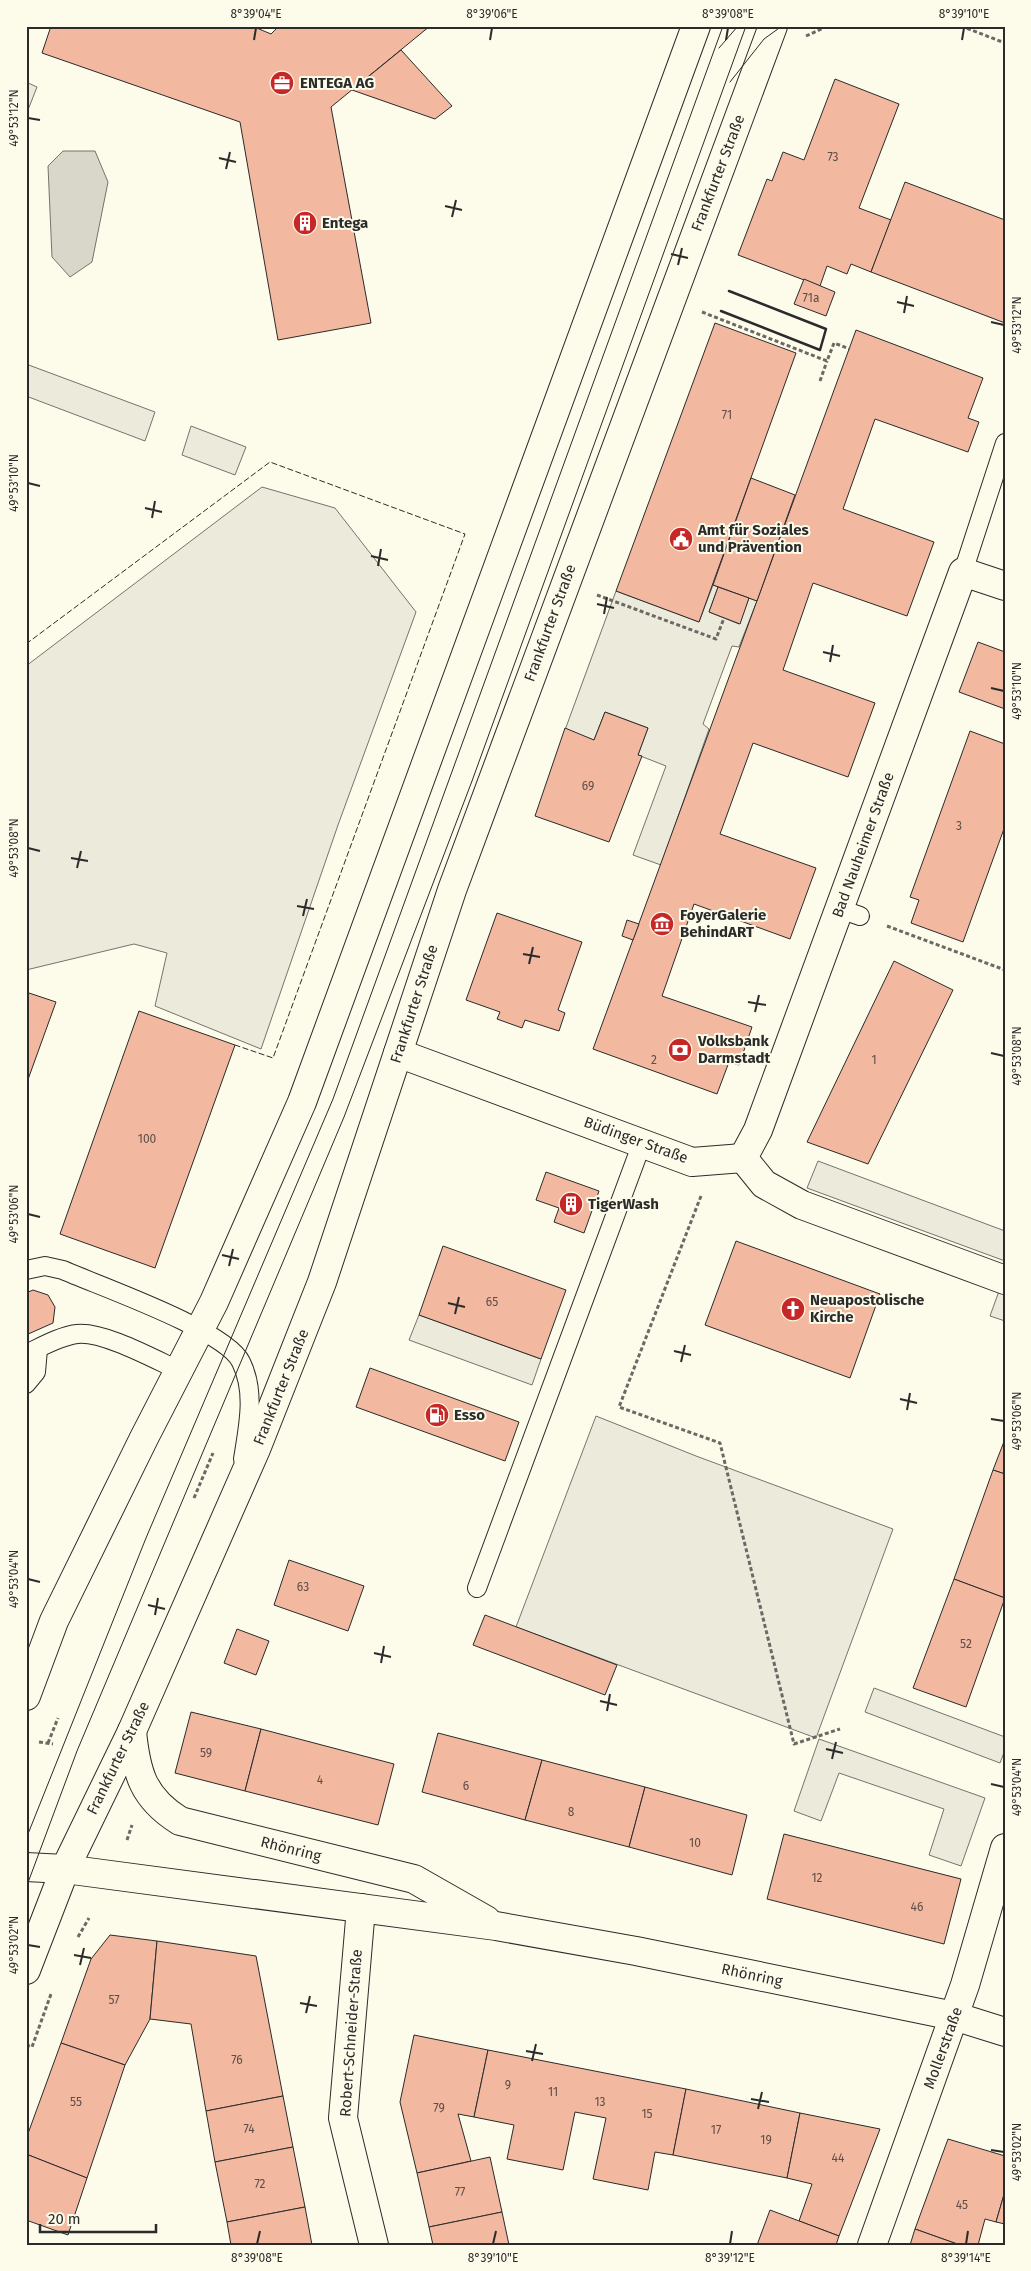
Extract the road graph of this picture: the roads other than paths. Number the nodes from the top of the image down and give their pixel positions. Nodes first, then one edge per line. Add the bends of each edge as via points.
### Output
1 (696, 26) edge
2 (773, 26) edge
3 (1005, 443) edge
4 (963, 572) junction
5 (1005, 586) edge
6 (398, 1053) junction
7 (642, 1143) junction
8 (742, 1158) junction
9 (26, 1270) edge
10 (1005, 1280) edge
11 (201, 1330) junction
12 (32, 1352) edge
13 (178, 1370) junction
14 (26, 1384) edge
15 (239, 1486) junction
16 (477, 1588) dead end
17 (54, 1622) junction
18 (26, 1648) edge
19 (26, 1696) edge
20 (132, 1732) junction
21 (1005, 1848) edge
22 (26, 1866) edge
23 (65, 1869) junction
24 (361, 1908) junction
25 (496, 1926) junction
26 (26, 1970) edge
27 (954, 2016) junction
28 (1005, 2032) edge
29 (374, 2245) edge
30 (872, 2245) edge

1 - 11 main road via 302,1102
2 - 6 main road, Frankfurter Straße via 452,890
3 - 4 lane
4 - 5 main road
4 - 8 main road, Bad Nauheimer Straße via 850,912 758,1130
6 - 7 main road, Büdinger Straße
6 - 15 main road, Frankfurter Straße via 322,1282
7 - 8 main road, Büdinger Straße via 692,1162
7 - 16 lane
8 - 10 main road via 764,1184 802,1205
9 - 11 lane via 45,1266 63,1270
11 - 13 main road
11 - 15 lane via 229,1347 241,1361 248,1382 249,1420
12 - 13 lane via 75,1334 89,1334
12 - 14 lane via 36,1372
13 - 17 main road
15 - 20 main road, Frankfurter Straße
17 - 18 main road
17 - 19 main road
20 - 23 main road, Frankfurter Straße
20 - 25 main road, Rhönring via 135,1762 143,1784 156,1803 180,1821 414,1879
21 - 27 main road, Mollerstraße
22 - 23 main road, Rhönring
23 - 24 main road, Rhönring
23 - 26 main road, Frankfurter Straße
24 - 25 main road, Rhönring
24 - 29 main road, Robert-Schneider-Straße via 344,2118
25 - 27 main road, Rhönring
27 - 28 main road, Rhönring
27 - 30 main road, Mollerstraße

